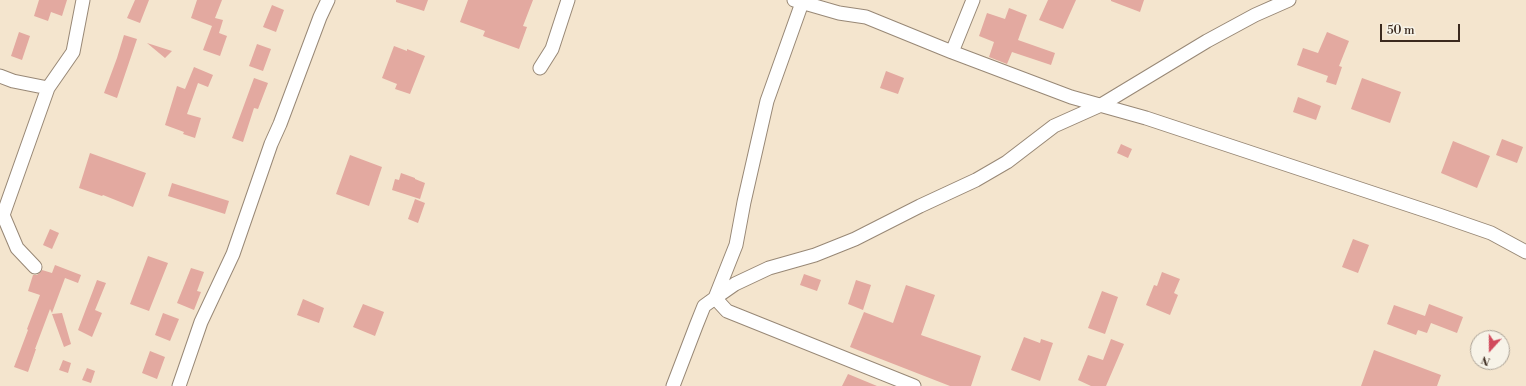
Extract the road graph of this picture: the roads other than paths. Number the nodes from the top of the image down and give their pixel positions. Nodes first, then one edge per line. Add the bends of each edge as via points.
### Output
1 (83, 0) edge
2 (328, 0) edge
3 (568, 0) edge
4 (973, 0) edge
5 (1289, 0) edge
6 (800, 1) edge
7 (952, 52) junction
8 (540, 68) dead end
9 (0, 76) edge
10 (48, 88) junction
11 (1101, 105) junction
12 (1526, 252) edge
13 (35, 267) dead end
14 (715, 298) junction
15 (179, 386) edge
16 (673, 386) edge
17 (914, 386) edge

1 - 10 street via 73,52
2 - 15 street via 271,144 242,231 201,322
3 - 8 street via 552,49
4 - 7 street
5 - 11 street via 1207,41
6 - 7 street via 866,18
6 - 14 street via 767,101 736,245
7 - 11 street via 1070,97
9 - 10 street
10 - 13 street via 3,215 17,248
11 - 12 street via 1484,230
11 - 14 street via 1054,126 1007,162 976,180 855,239 815,255 769,268 735,284
14 - 16 street via 704,306
14 - 17 street via 727,310

